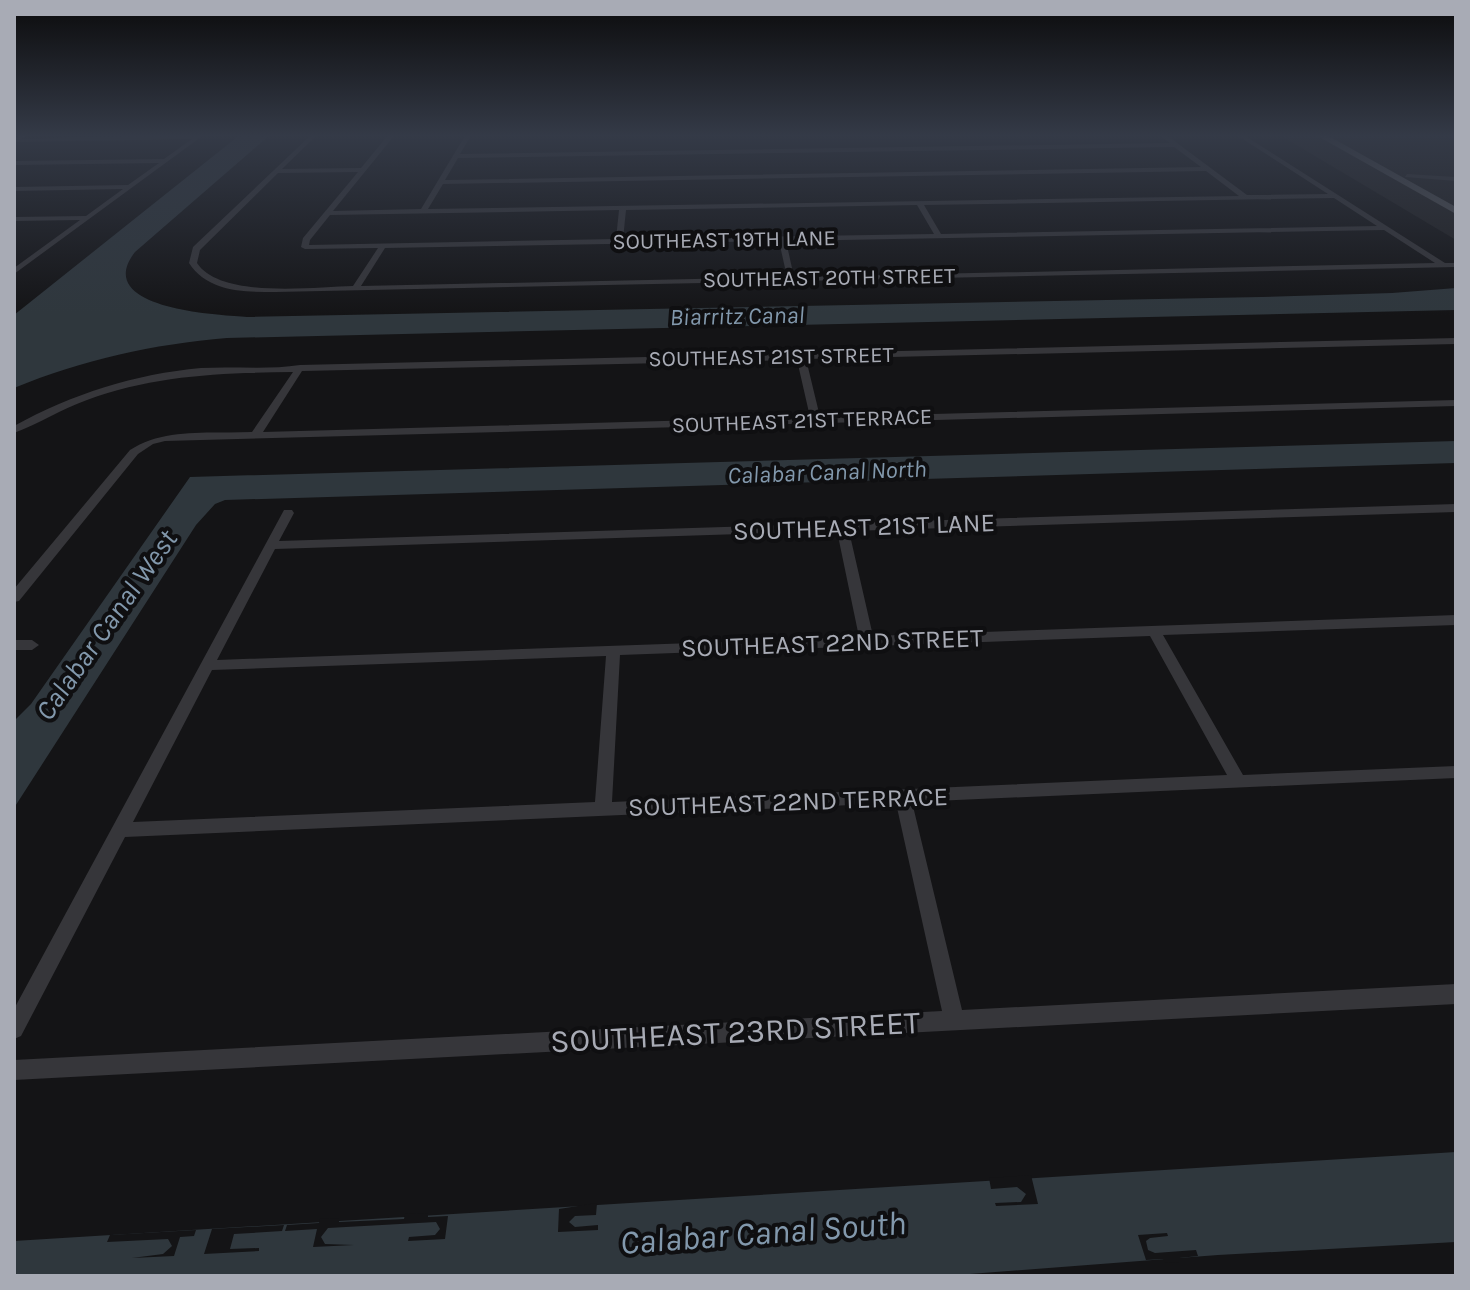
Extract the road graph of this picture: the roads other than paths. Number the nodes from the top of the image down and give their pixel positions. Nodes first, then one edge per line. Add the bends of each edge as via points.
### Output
1 (120, 194) edge
2 (252, 194) edge
3 (343, 194) edge
4 (434, 194) edge
5 (764, 194) edge
6 (1241, 194) edge
7 (1331, 194) edge
8 (1426, 194) edge
9 (1334, 196) junction
10 (1245, 197) junction
11 (919, 203) junction
12 (767, 206) junction
13 (623, 208) junction
14 (1456, 211) edge
15 (423, 212) junction
16 (328, 213) junction
17 (88, 218) junction
18 (14, 219) edge
19 (1384, 228) junction
20 (939, 236) junction
21 (782, 239) junction
22 (619, 242) junction
23 (382, 247) junction
24 (39, 253) junction
25 (22, 254) dead end
26 (1444, 265) junction
27 (1456, 265) edge
28 (14, 272) edge
29 (791, 279) junction
30 (356, 288) junction
31 (1456, 341) edge
32 (801, 356) junction
33 (300, 368) junction
34 (1456, 403) edge
35 (816, 421) junction
36 (14, 430) edge
37 (256, 435) junction
38 (1456, 508) edge
39 (288, 513) dead end
40 (842, 528) junction
41 (271, 545) junction
42 (14, 598) edge
43 (1456, 620) edge
44 (1154, 631) junction
45 (867, 641) junction
46 (14, 645) edge
47 (32, 645) dead end
48 (613, 651) junction
49 (209, 665) junction
50 (1456, 772) edge
51 (1239, 782) junction
52 (903, 798) junction
53 (603, 809) junction
54 (119, 830) junction
55 (1456, 994) edge
56 (954, 1021) junction
57 (14, 1029) edge
58 (14, 1070) edge

1 - 17 street
2 - 30 street, SOUTHEAST 20TH STREET via 194,251 194,266 204,276 253,289
3 - 16 street
4 - 15 street
5 - 12 street
6 - 10 street
7 - 9 street
8 - 14 main road
9 - 10 street
9 - 19 street
10 - 11 street
11 - 12 street
11 - 20 street
12 - 13 street
13 - 15 street
13 - 22 street
15 - 16 street
16 - 23 street, SOUTHEAST 19TH LANE via 305,247
17 - 18 street
17 - 24 street
19 - 20 street, SOUTHEAST 19TH LANE
19 - 26 street
20 - 21 street, SOUTHEAST 19TH LANE
21 - 22 street, SOUTHEAST 19TH LANE
21 - 29 street
22 - 23 street, SOUTHEAST 19TH LANE
23 - 30 street
24 - 25 street
24 - 28 street
26 - 27 street, SOUTHEAST 20TH STREET
26 - 29 street, SOUTHEAST 20TH STREET
29 - 30 street, SOUTHEAST 20TH STREET
31 - 32 street, SOUTHEAST 21ST STREET
32 - 33 street, SOUTHEAST 21ST STREET
32 - 35 street
33 - 36 street, SOUTHEAST 21ST STREET via 184,373 128,383
33 - 37 street
34 - 35 street, SOUTHEAST 21ST TERRACE
35 - 37 street, SOUTHEAST 21ST TERRACE
37 - 42 street, SOUTHEAST 21ST TERRACE via 149,442 133,453
38 - 40 street, SOUTHEAST 21ST LANE
39 - 41 street
40 - 41 street, SOUTHEAST 21ST LANE
40 - 45 street
41 - 49 street
43 - 44 street, SOUTHEAST 22ND STREET
44 - 45 street, SOUTHEAST 22ND STREET
44 - 51 street
45 - 48 street, SOUTHEAST 22ND STREET
46 - 47 street
48 - 49 street, SOUTHEAST 22ND STREET
48 - 53 street
49 - 54 street
50 - 51 street, SOUTHEAST 22ND TERRACE
51 - 52 street, SOUTHEAST 22ND TERRACE
52 - 53 street, SOUTHEAST 22ND TERRACE
52 - 56 street
53 - 54 street, SOUTHEAST 22ND TERRACE
54 - 57 street
55 - 56 street, SOUTHEAST 23RD STREET
56 - 58 street, SOUTHEAST 23RD STREET

